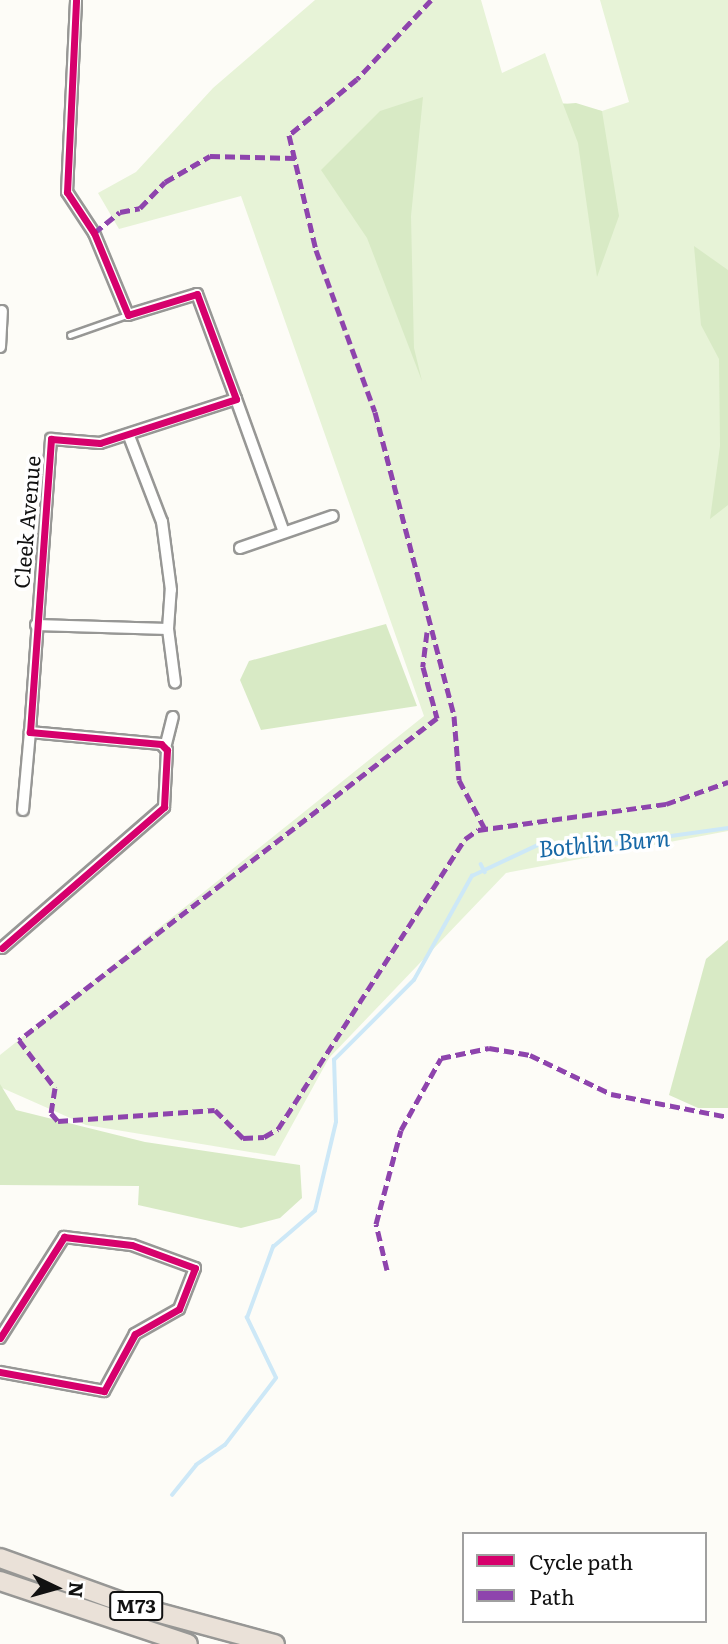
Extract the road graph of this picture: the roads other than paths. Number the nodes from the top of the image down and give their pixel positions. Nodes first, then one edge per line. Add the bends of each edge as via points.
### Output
1 (76, 0) edge
2 (2, 311) dead end
3 (128, 315) junction
4 (70, 335) dead end
5 (0, 347) edge
6 (236, 399) junction
7 (129, 436) junction
8 (333, 516) dead end
9 (284, 532) junction
10 (240, 548) dead end
11 (36, 625) junction
12 (168, 629) junction
13 (175, 683) dead end
14 (173, 717) dead end
15 (30, 732) junction
16 (165, 748) junction
17 (23, 810) dead end
18 (2, 948) dead end
19 (0, 1338) edge
20 (0, 1371) edge
21 (0, 1558) edge
22 (0, 1581) edge
23 (188, 1644) edge
24 (275, 1644) edge

1 - 3 street via 67,192 94,233
2 - 5 street
3 - 4 lane
3 - 6 street via 197,294
6 - 7 street, Cleek Avenue
6 - 9 street
7 - 11 street, Cleek Avenue via 100,443 51,439
7 - 12 street via 162,522 171,590
8 - 9 street
9 - 10 street
11 - 12 street
11 - 15 street, Cleek Avenue
12 - 13 street
14 - 16 street
15 - 16 street
15 - 17 street, Cleek Avenue
16 - 18 street via 164,807
19 - 20 street via 64,1237 132,1245 195,1268 179,1309 135,1334 104,1391
21 - 24 highway, M73 via 130,1605
22 - 23 highway, M73

